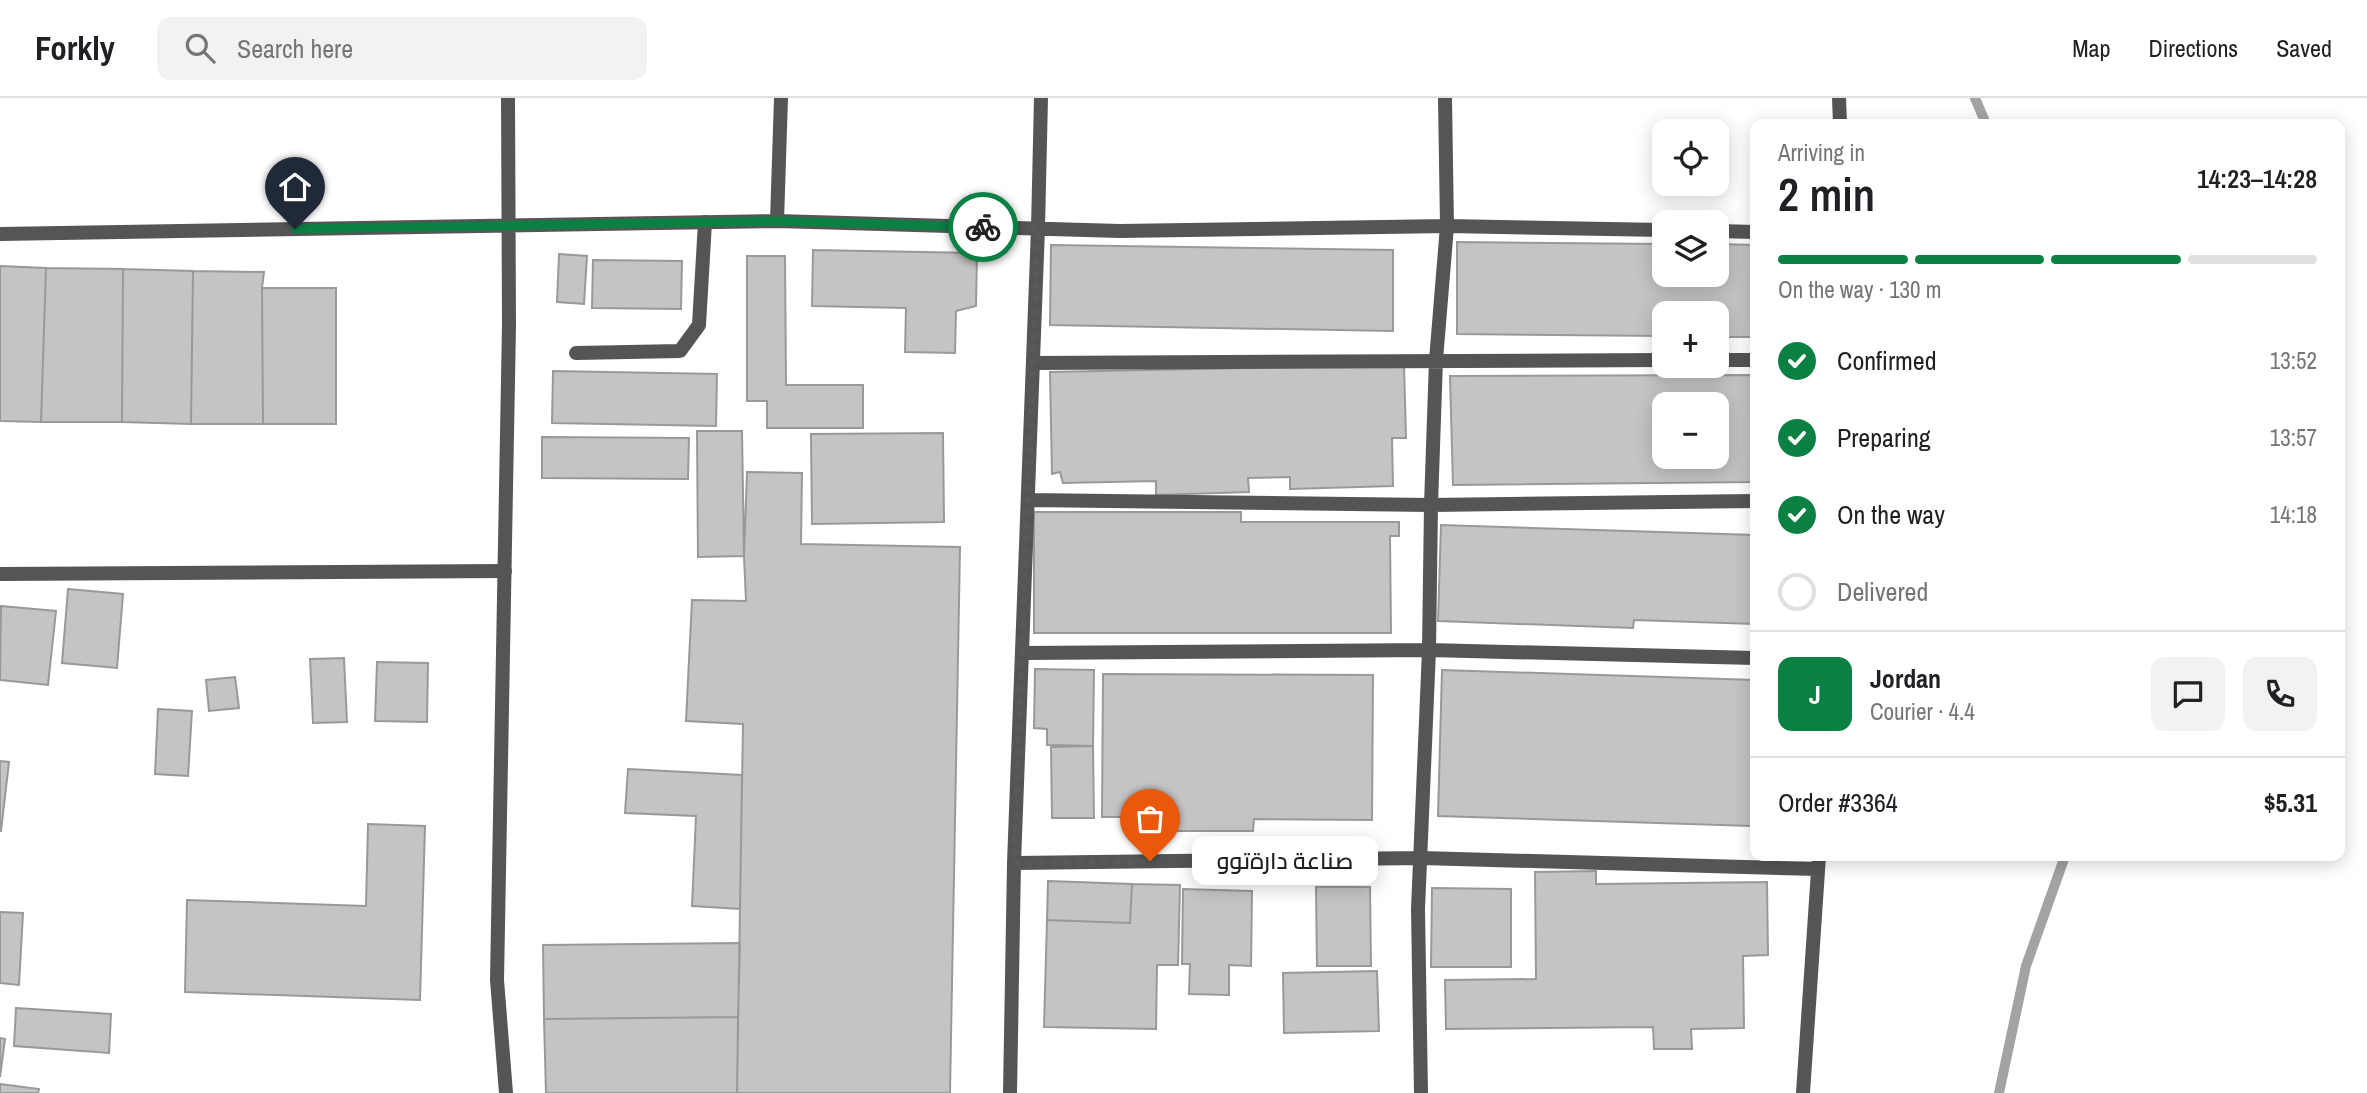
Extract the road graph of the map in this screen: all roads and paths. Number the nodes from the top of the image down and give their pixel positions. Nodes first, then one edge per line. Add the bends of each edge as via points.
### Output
1 (508, 98) edge
2 (782, 98) edge
3 (1041, 98) edge
4 (1445, 98) edge
5 (1839, 98) edge
6 (1840, 119) edge
7 (777, 221) junction
8 (705, 222) junction
9 (509, 225) junction
10 (1447, 226) junction
11 (1038, 228) junction
12 (1652, 230) edge
13 (1729, 231) edge
14 (1750, 232) edge
15 (0, 234) edge
16 (576, 353) dead end
17 (1436, 360) junction
18 (1652, 360) edge
19 (1729, 360) edge
20 (1750, 360) edge
21 (1033, 363) junction
22 (1028, 500) junction
23 (1750, 501) edge
24 (1431, 505) junction
25 (505, 571) junction
26 (0, 574) edge
27 (1429, 650) junction
28 (1022, 653) junction
29 (1750, 658) edge
30 (1422, 858) junction
31 (1819, 862) edge
32 (1014, 863) junction
33 (506, 1093) edge
34 (1010, 1093) edge
35 (1421, 1093) edge
36 (1803, 1093) edge

1 - 9 street
2 - 7 street
3 - 11 street
4 - 10 street
5 - 6 street
7 - 8 street
7 - 11 street
8 - 9 street
8 - 16 street via 699,325 680,351
9 - 15 street
9 - 25 street
10 - 11 street
10 - 12 street
10 - 17 street
11 - 21 street
13 - 14 street
17 - 18 street
17 - 21 street
17 - 24 street
19 - 20 street
21 - 22 street
22 - 24 street
22 - 28 street
23 - 24 street
24 - 27 street
25 - 26 street
25 - 33 street via 497,980
27 - 28 street
27 - 29 street
27 - 30 street
28 - 32 street
30 - 31 street
30 - 32 street
30 - 35 street via 1418,909
31 - 36 street
32 - 34 street

